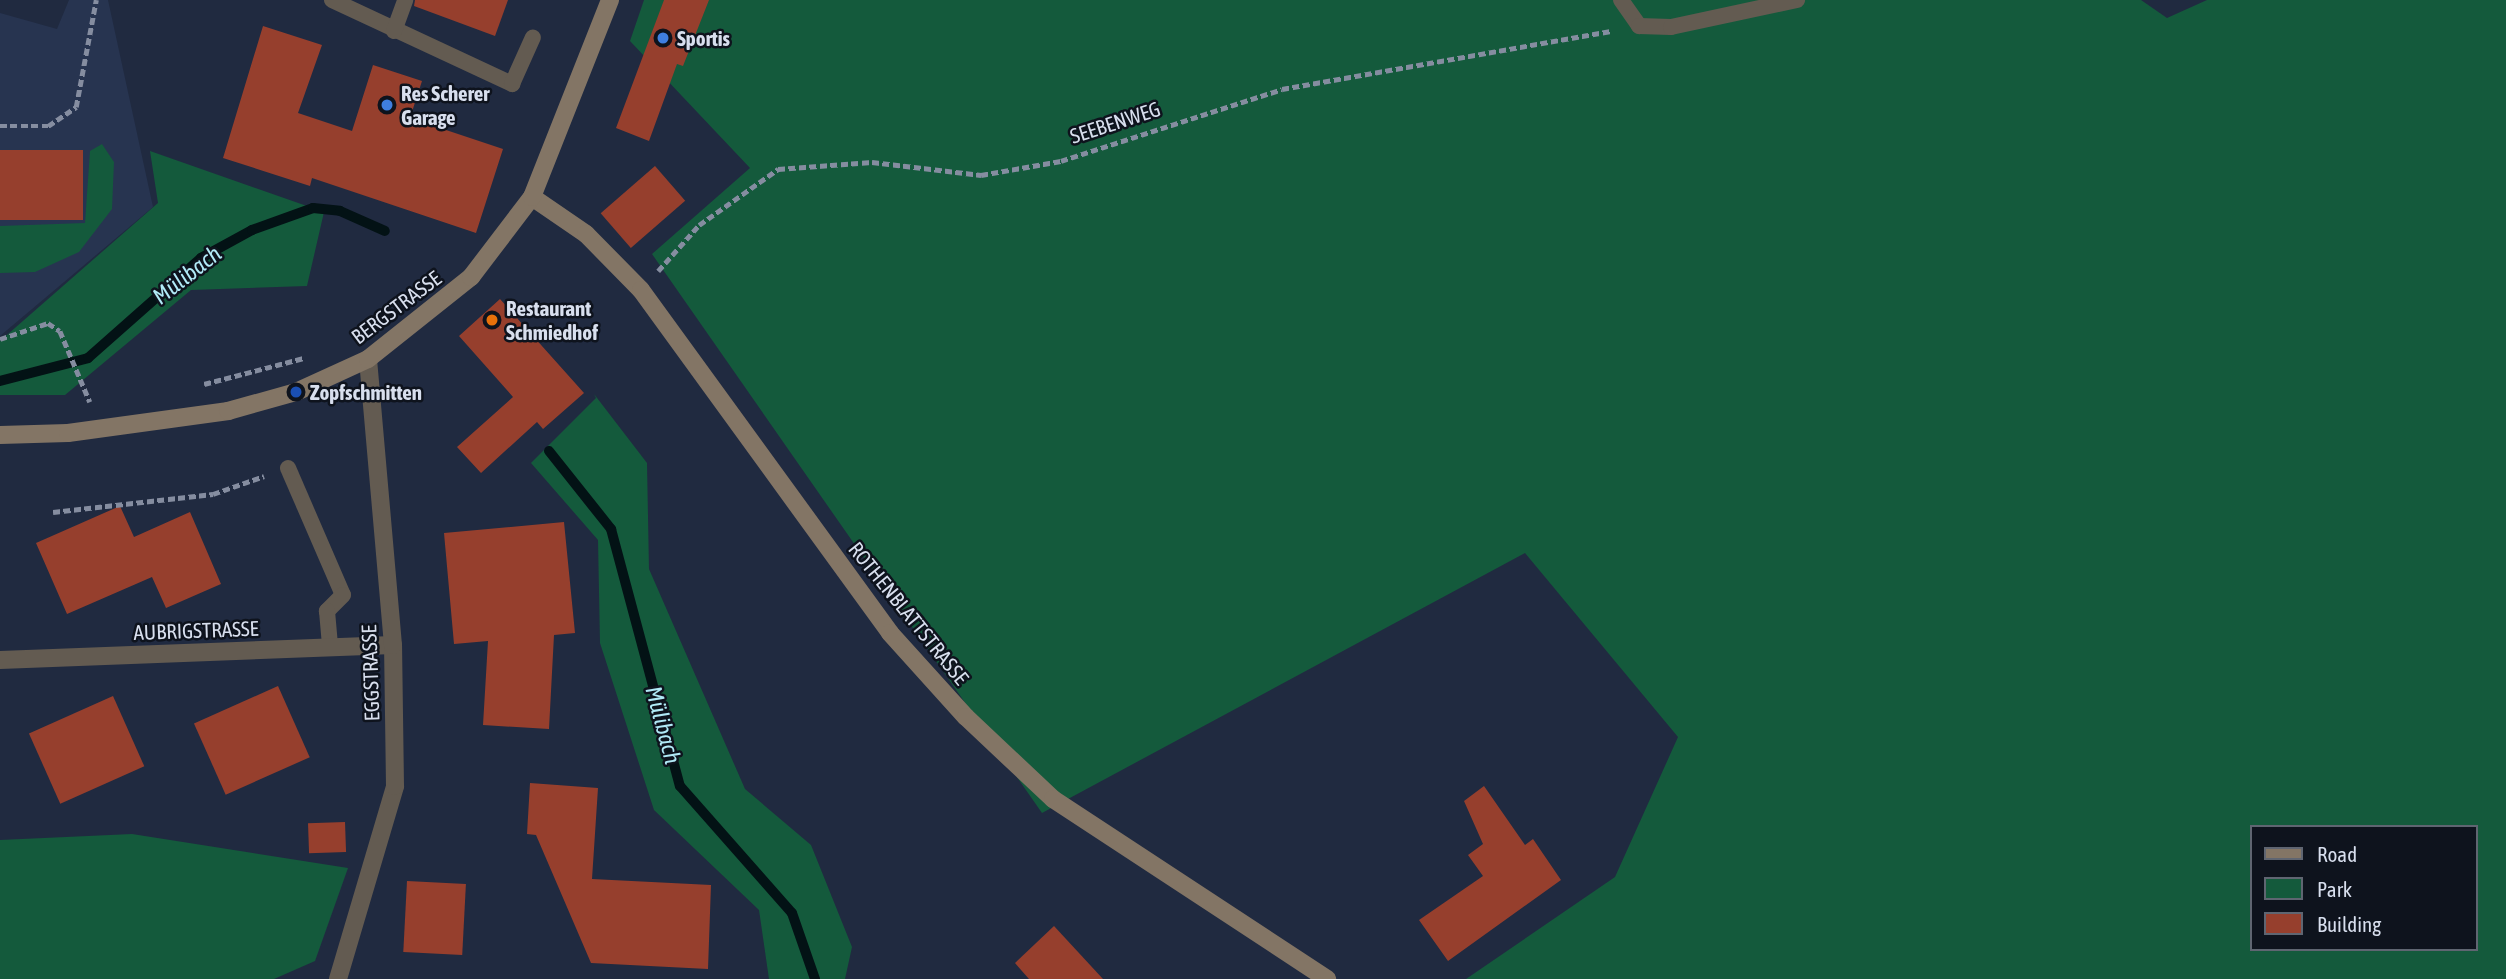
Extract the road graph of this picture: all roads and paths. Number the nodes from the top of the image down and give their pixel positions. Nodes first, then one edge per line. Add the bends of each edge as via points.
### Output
1 (96, 0) edge
2 (332, 0) edge
3 (405, 0) edge
4 (610, 0) edge
5 (1621, 0) edge
6 (1797, 0) edge
7 (1639, 26) junction
8 (394, 31) junction
9 (533, 37) dead end
10 (0, 127) edge
11 (532, 197) junction
12 (641, 290) junction
13 (0, 339) edge
14 (369, 359) junction
15 (200, 385) dead end
16 (314, 385) junction
17 (103, 403) dead end
18 (0, 435) edge
19 (288, 468) joint
20 (53, 512) dead end
21 (393, 645) junction
22 (330, 648) junction
23 (0, 660) edge
24 (338, 979) edge
25 (1326, 979) edge

1 - 10 path via 76,107 48,126
2 - 8 lane
3 - 8 lane
4 - 11 street, BERGSTRASSE
5 - 7 lane
6 - 7 lane via 1671,27
7 - 12 path, SEEBENWEG via 1282,89 1061,161 981,175 872,162 778,169 699,225
8 - 9 lane via 512,84
11 - 12 street, ROTHENBLATTSTRASSE via 586,234
11 - 14 street, BERGSTRASSE via 471,277
12 - 25 street, ROTHENBLATTSTRASSE via 890,633 966,718 1053,799
13 - 17 path via 48,323 60,331 91,405
14 - 16 street, BERGSTRASSE
14 - 21 street, EGGSTRASSE
15 - 16 path via 302,355
16 - 18 street, BERGSTRASSE via 228,411 68,433
19 - 20 path via 213,494
19 - 22 lane via 343,595 327,611
21 - 22 street, AUBRIGSTRASSE
21 - 24 street, EGGSTRASSE via 395,786
22 - 23 street, AUBRIGSTRASSE

